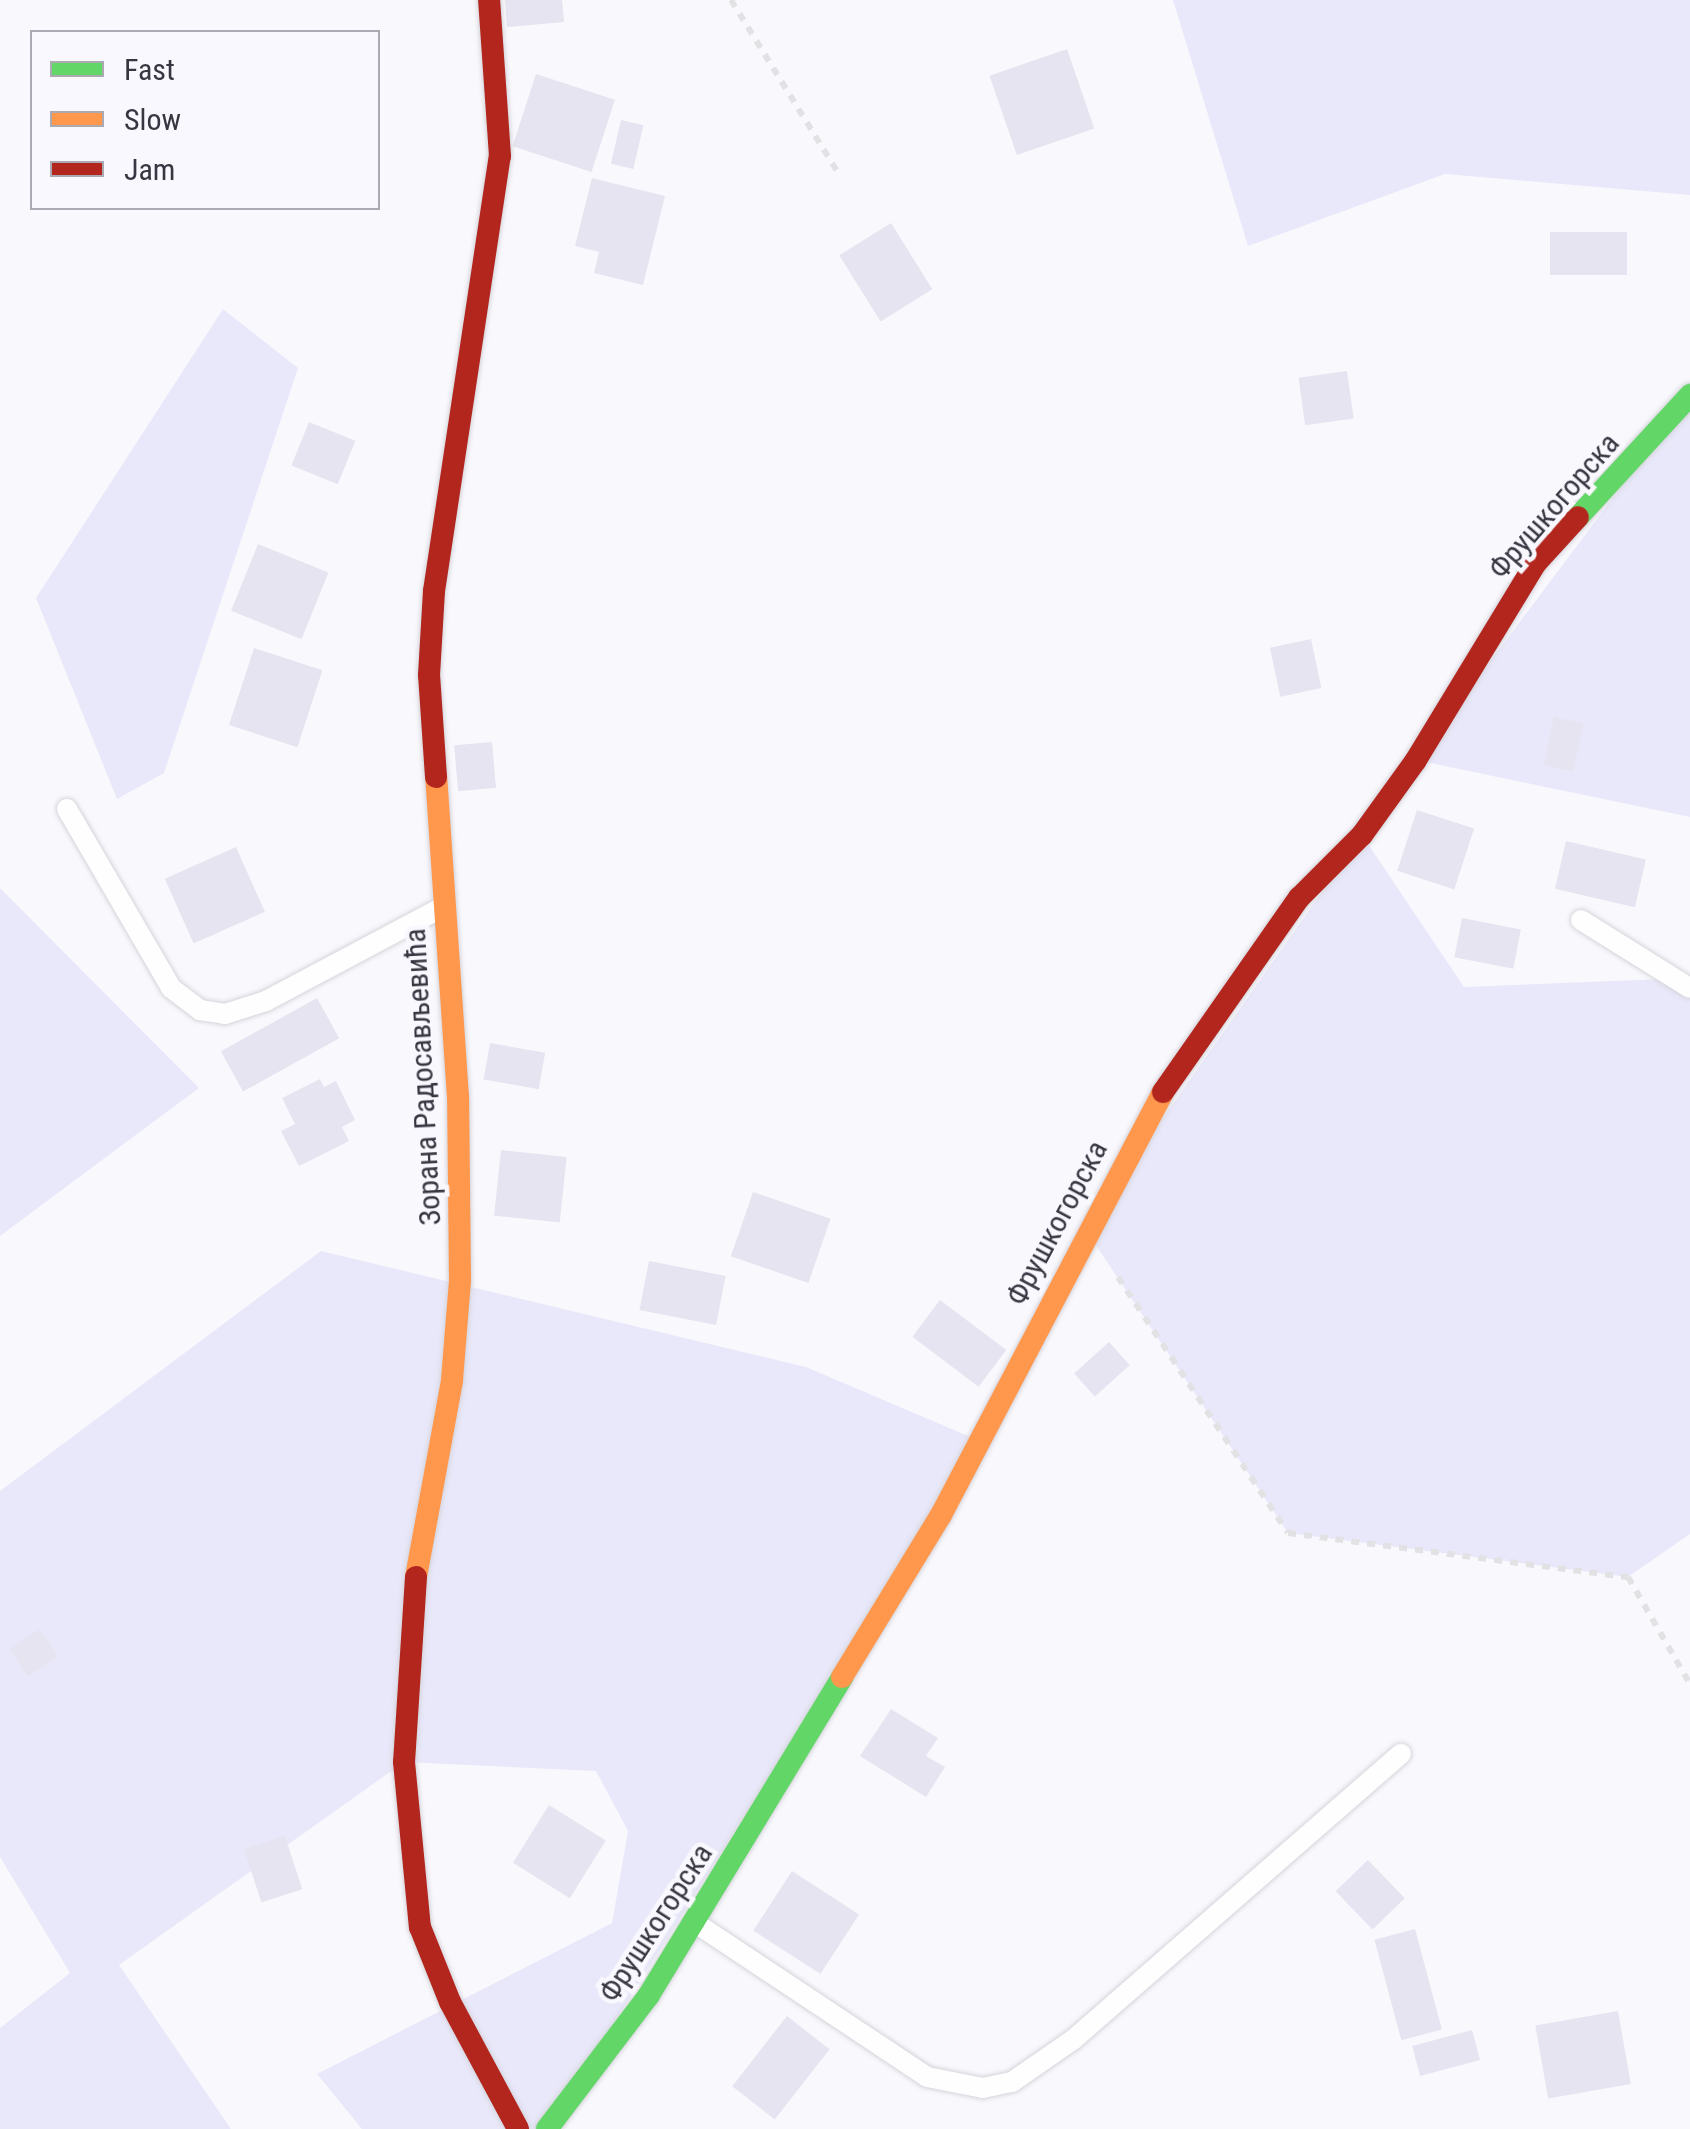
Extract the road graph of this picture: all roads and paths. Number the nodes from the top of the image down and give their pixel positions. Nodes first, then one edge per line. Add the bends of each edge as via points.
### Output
1 (489, 0) edge
2 (731, 0) edge
3 (839, 174) dead end
4 (1690, 395) edge
5 (67, 809) dead end
6 (445, 906) junction
7 (1581, 920) dead end
8 (1690, 988) edge
9 (1086, 1229) junction
10 (1690, 1684) edge
11 (1401, 1754) dead end
12 (695, 1923) junction
13 (518, 2129) edge
14 (547, 2129) edge

1 - 6 street, Зорана Радосављевића via 500,156 434,591 429,675
2 - 3 path
4 - 9 street, Фрушкогорска via 1536,563 1362,835 1299,898 1234,985 1150,1110
5 - 6 lane via 170,988 200,1010 225,1014 266,1001
6 - 13 street, Зорана Радосављевића via 460,1280 452,1380 418,1544 404,1762 420,1927 450,2002
7 - 8 lane
9 - 10 path via 1288,1533 1628,1577
9 - 12 street, Фрушкогорска via 942,1516
11 - 12 lane via 1074,2039 1012,2082 983,2088 927,2077
12 - 14 street, Фрушкогорска

